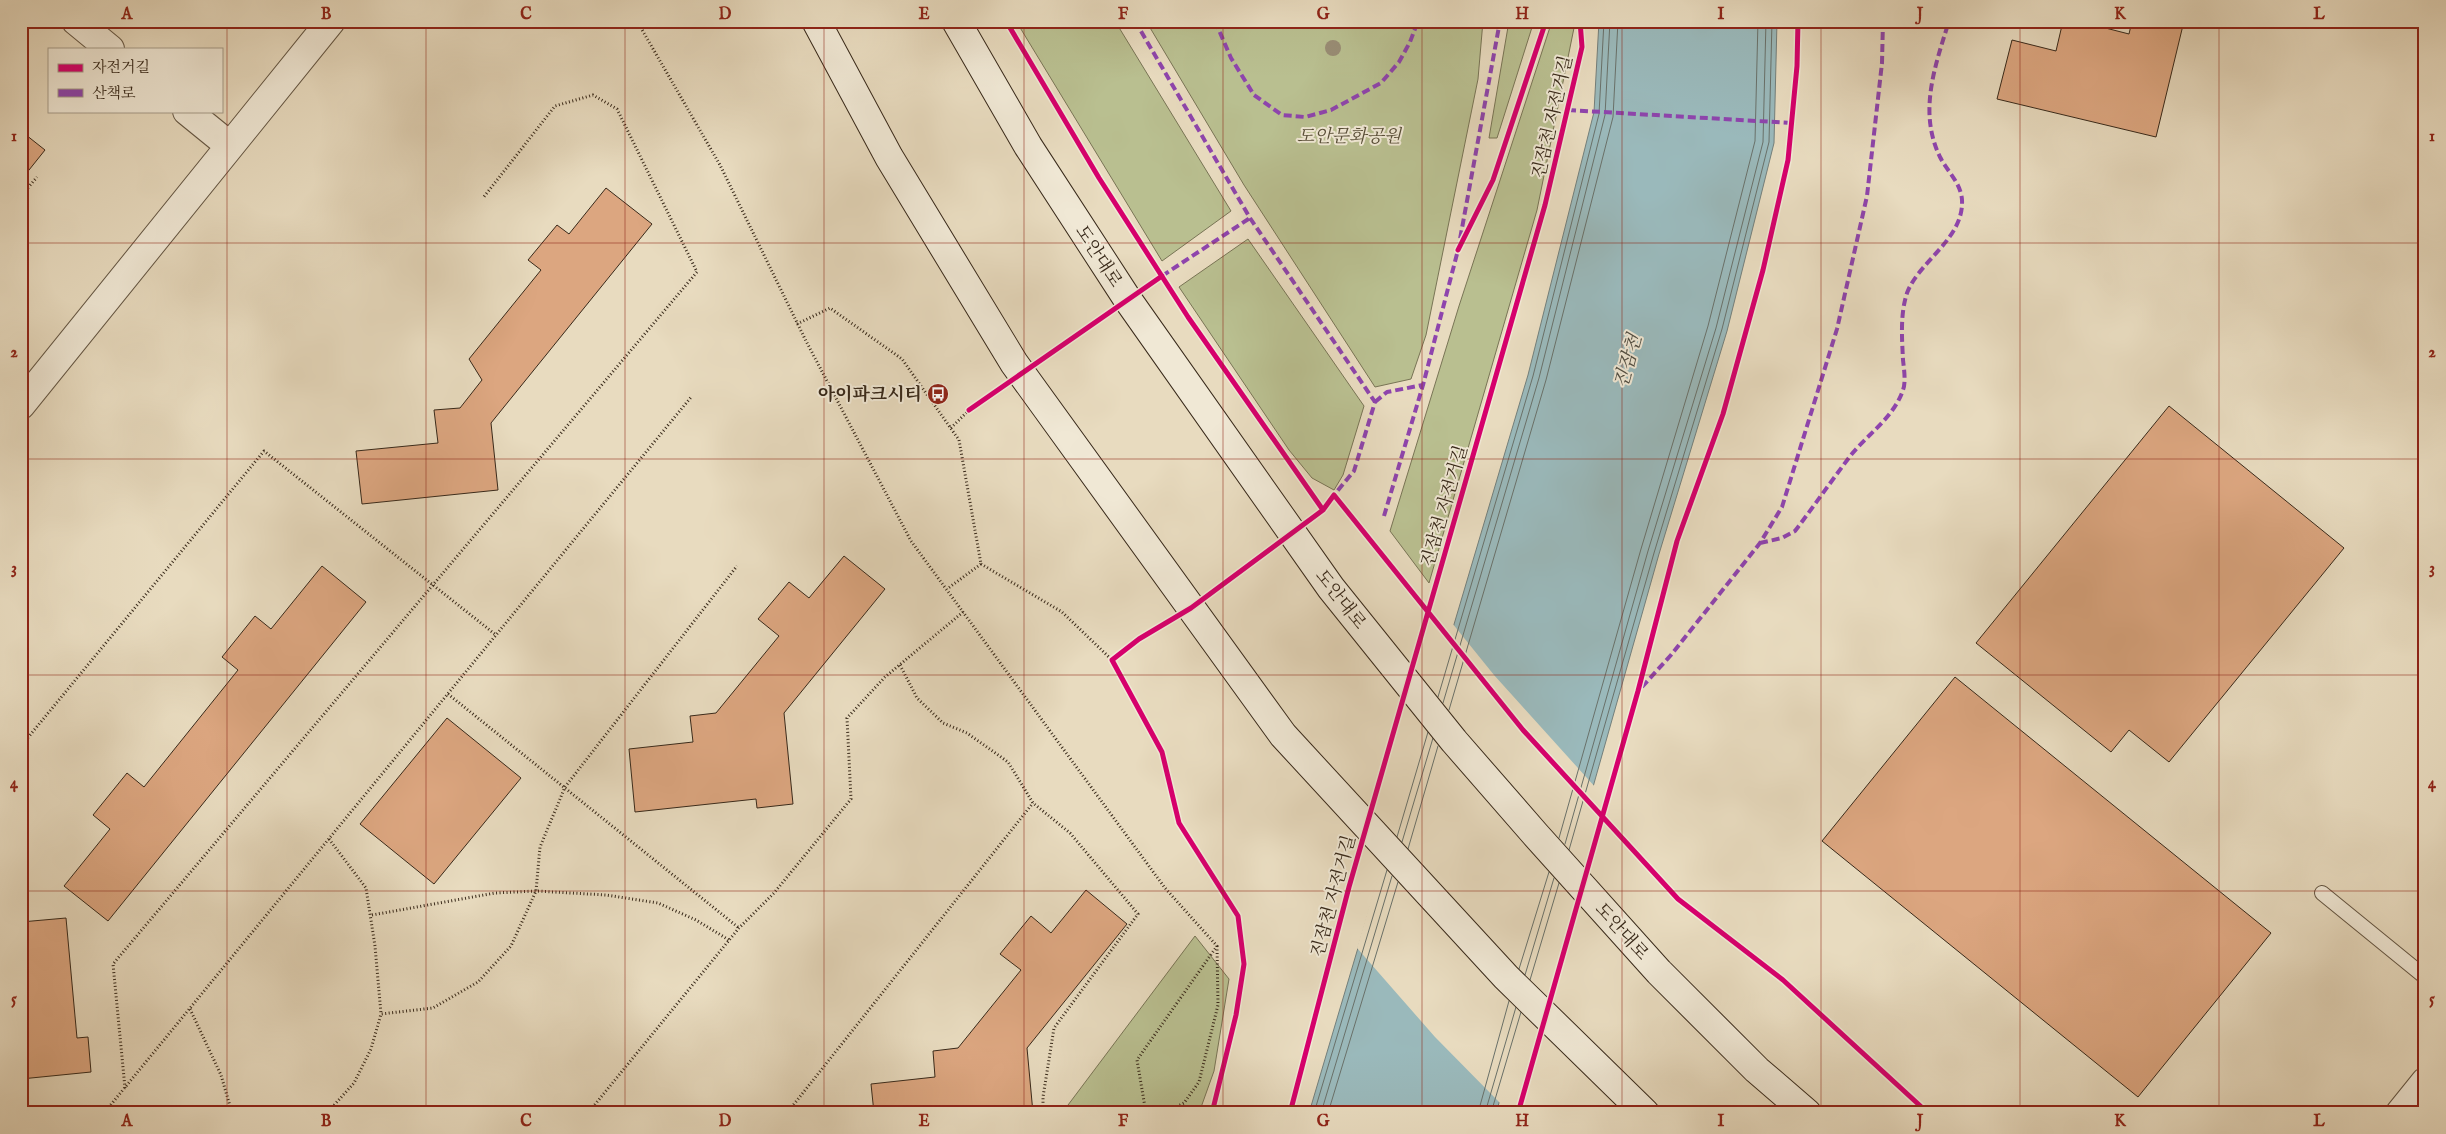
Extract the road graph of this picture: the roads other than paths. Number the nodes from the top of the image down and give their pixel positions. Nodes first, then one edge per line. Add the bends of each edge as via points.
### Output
1 (76, 21) edge
2 (331, 21) edge
3 (816, 21) edge
4 (956, 21) edge
5 (109, 48) edge
6 (188, 112) edge
7 (230, 146) junction
8 (21, 405) edge
9 (2322, 893) dead end
10 (2425, 977) edge
11 (2425, 1082) edge
12 (1645, 1113) edge
13 (1808, 1113) edge
14 (2400, 1113) edge

1 - 5 main road
2 - 7 main road
3 - 12 main road via 889,157 1014,362 1283,735 1506,977
4 - 13 main road, 도안대로 via 1028,146 1128,300 1330,588 1454,741 1659,972 1757,1070
6 - 7 main road
7 - 8 main road
9 - 10 lane
11 - 14 main road

